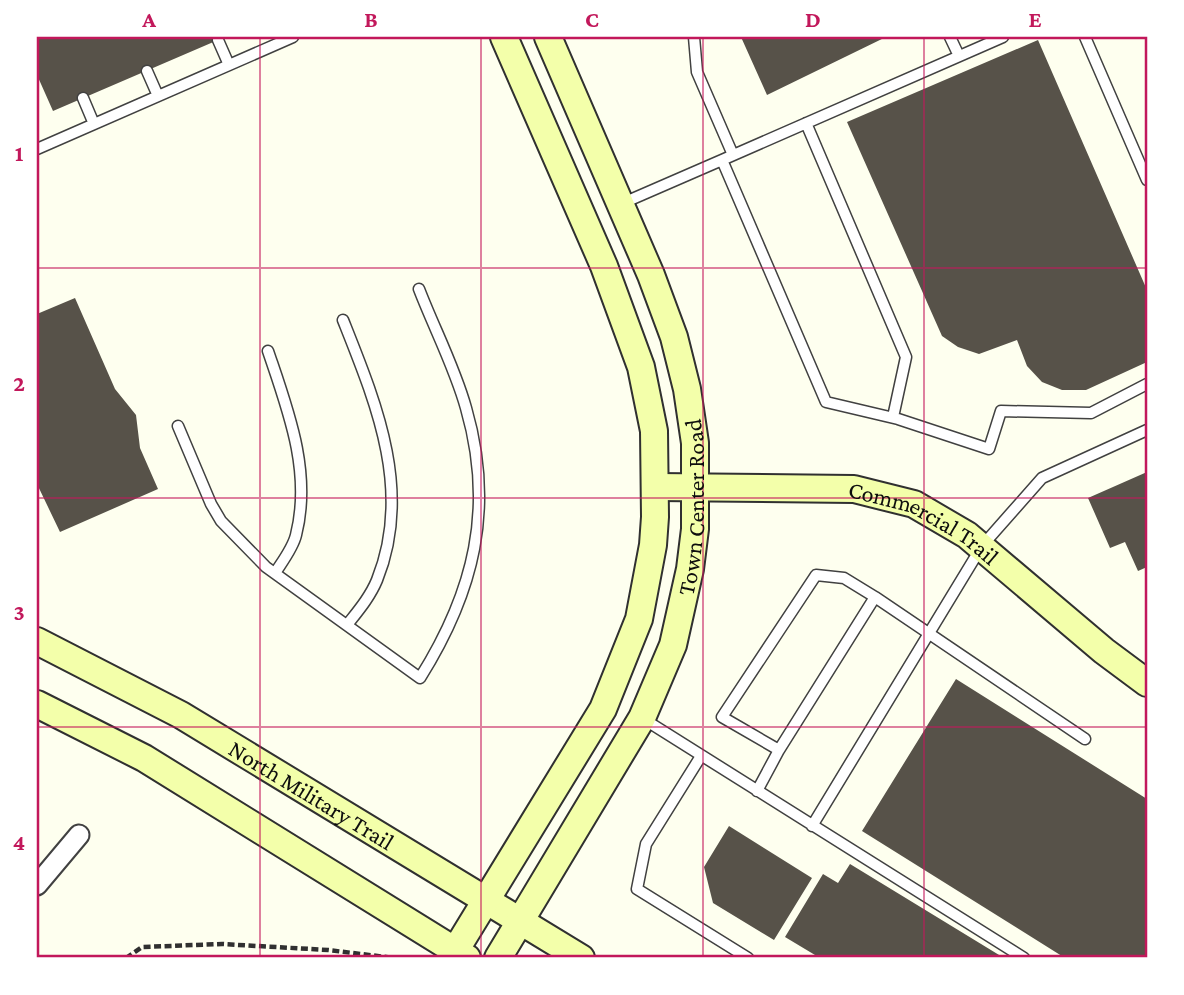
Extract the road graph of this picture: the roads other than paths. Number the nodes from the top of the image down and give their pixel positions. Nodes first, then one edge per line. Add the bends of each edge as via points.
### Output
1 (293, 37) edge
2 (504, 37) edge
3 (548, 37) edge
4 (694, 37) edge
5 (950, 37) edge
6 (1003, 37) edge
7 (1084, 37) edge
8 (218, 40) dead end
9 (959, 56) junction
10 (229, 65) junction
11 (147, 71) dead end
12 (158, 96) junction
13 (83, 98) dead end
14 (806, 123) junction
15 (94, 124) junction
16 (37, 149) edge
17 (733, 155) junction
18 (722, 160) junction
19 (1147, 180) edge
20 (620, 204) junction
21 (419, 289) dead end
22 (343, 320) dead end
23 (268, 351) dead end
24 (1147, 384) edge
25 (893, 417) junction
26 (178, 426) dead end
27 (1147, 430) edge
28 (656, 487) junction
29 (696, 488) junction
30 (982, 546) junction
31 (275, 573) junction
32 (875, 597) junction
33 (347, 625) junction
34 (930, 634) junction
35 (37, 641) edge
36 (1147, 683) edge
37 (37, 704) edge
38 (642, 718) junction
39 (1085, 739) dead end
40 (779, 750) junction
41 (701, 756) junction
42 (757, 791) junction
43 (812, 825) junction
44 (79, 835) dead end
45 (37, 885) edge
46 (486, 899) junction
47 (520, 921) junction
48 (458, 956) edge
49 (498, 958) edge
50 (581, 958) edge
51 (748, 958) edge
52 (1024, 958) edge

1 - 10 lane
2 - 28 main road, Town Center Road via 604,266 638,357 652,420
3 - 20 main road, Town Center Road
4 - 17 lane via 697,72
5 - 9 lane
6 - 9 lane
7 - 19 lane
8 - 10 lane
9 - 14 lane
10 - 12 lane
11 - 12 lane
12 - 15 lane
13 - 15 lane
14 - 17 lane
14 - 25 lane via 906,357
15 - 16 lane
17 - 18 lane
18 - 20 lane
18 - 25 lane via 826,402
20 - 29 main road, Town Center Road via 664,306 682,364 694,433
21 - 33 lane via 466,405 475,441 480,502 474,553 447,635 421,678
22 - 33 lane via 377,405 388,447 392,499 377,581
23 - 31 lane via 290,415 302,471 296,536
24 - 25 lane via 1091,413 1001,411 989,449
26 - 31 lane via 221,521
27 - 30 lane via 1042,478
28 - 29 main road, Commercial Trail
28 - 46 main road, Town Center Road via 649,570 629,649 603,709
29 - 30 main road, Commercial Trail via 874,492 935,515
29 - 38 main road, Town Center Road via 695,528 682,607 673,645
30 - 34 lane
30 - 36 main road, Commercial Trail
31 - 33 lane
32 - 34 lane
32 - 40 lane
32 - 40 lane via 844,578 816,575 722,717
34 - 39 lane
34 - 43 lane
35 - 46 main road, North Military Trail via 180,715
37 - 48 main road via 144,758
38 - 41 lane
38 - 47 main road, Town Center Road
40 - 42 lane
41 - 42 lane
41 - 51 lane via 646,844 637,889
42 - 43 lane
43 - 52 lane
44 - 45 street
46 - 47 main road, North Military Trail
46 - 48 main road, Town Center Road
47 - 49 main road, Town Center Road
47 - 50 main road, North Military Trail

